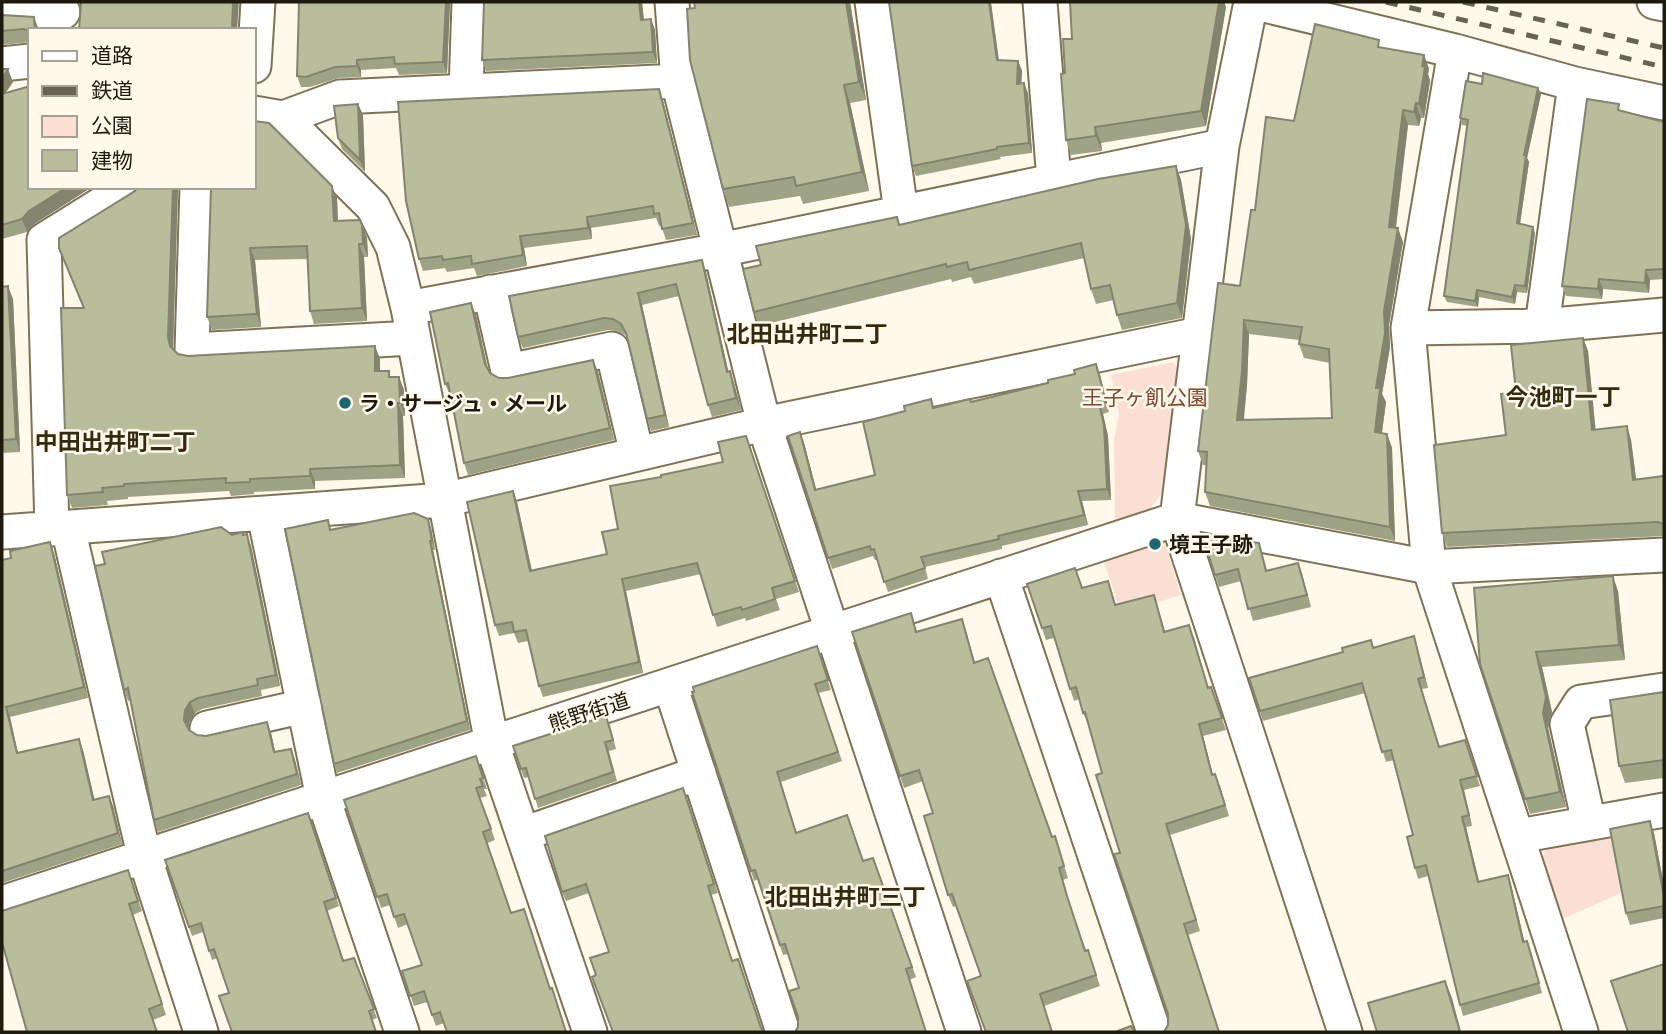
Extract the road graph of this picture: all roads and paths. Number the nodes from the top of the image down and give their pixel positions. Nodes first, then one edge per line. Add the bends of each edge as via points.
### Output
1 (258, 2) edge
2 (469, 2) edge
3 (672, 2) edge
4 (872, 2) edge
5 (1040, 2) edge
6 (1252, 2) edge
7 (1654, 2) edge
8 (1664, 4) edge
9 (2, 8) edge
10 (63, 15) edge
11 (256, 34) edge
12 (1455, 51) junction
13 (28, 61) edge
14 (2, 64) edge
15 (678, 81) junction
16 (1576, 84) junction
17 (466, 91) junction
18 (1664, 103) edge
19 (268, 115) edge
20 (1222, 146) junction
21 (1054, 181) junction
22 (126, 189) edge
23 (197, 189) edge
24 (901, 212) junction
25 (720, 250) junction
26 (490, 292) junction
27 (1664, 316) edge
28 (410, 323) junction
29 (1542, 326) junction
30 (1408, 328) junction
31 (1199, 334) junction
32 (764, 424) junction
33 (637, 454) junction
34 (444, 500) junction
35 (264, 514) junction
36 (1177, 519) junction
37 (60, 529) junction
38 (2, 531) edge
39 (1664, 555) edge
40 (1429, 567) junction
41 (1001, 576) junction
42 (833, 631) junction
43 (670, 685) junction
44 (1664, 690) edge
45 (304, 706) junction
46 (207, 728) dead end
47 (492, 744) junction
48 (699, 773) junction
49 (323, 798) junction
50 (1664, 810) edge
51 (1589, 823) junction
52 (523, 834) junction
53 (1518, 836) junction
54 (144, 855) junction
55 (2, 903) edge
56 (201, 1032) edge
57 (402, 1032) edge
58 (590, 1032) edge
59 (783, 1032) edge
60 (964, 1032) edge
61 (1154, 1032) edge
62 (1345, 1032) edge
63 (1581, 1032) edge

1 - 11 street
2 - 17 street
3 - 15 street
4 - 24 street
5 - 21 street
6 - 12 street
6 - 20 street
7 - 8 street
9 - 10 street
12 - 16 street
12 - 30 street
13 - 14 street
15 - 17 street
15 - 25 street
16 - 18 street
16 - 29 street
17 - 19 street via 340,97
19 - 28 street via 373,207 393,247
20 - 21 street
20 - 31 street
21 - 24 street
22 - 37 street via 44,240
23 - 28 street via 192,350
24 - 25 street
25 - 26 street
25 - 32 street
26 - 28 street
26 - 33 street via 508,371 612,349
27 - 29 street
28 - 34 street
29 - 30 street
30 - 40 street
31 - 32 street
31 - 36 street
32 - 33 street
32 - 42 street
33 - 34 street
34 - 35 street
34 - 47 street
35 - 37 street
35 - 45 street
36 - 40 street
36 - 41 street, 熊野街道
36 - 62 street
37 - 38 street
37 - 54 street
39 - 40 street
40 - 53 street
41 - 42 street, 熊野街道
41 - 61 street
42 - 43 street, 熊野街道
42 - 60 street
43 - 47 street, 熊野街道
43 - 48 street
44 - 51 street via 1581,702 1567,724
45 - 46 street
45 - 49 street
47 - 49 street, 熊野街道
47 - 52 street
48 - 52 street
48 - 59 street
49 - 54 street, 熊野街道
49 - 57 street
50 - 51 street
51 - 53 street
52 - 58 street
53 - 63 street
54 - 55 street, 熊野街道
54 - 56 street

